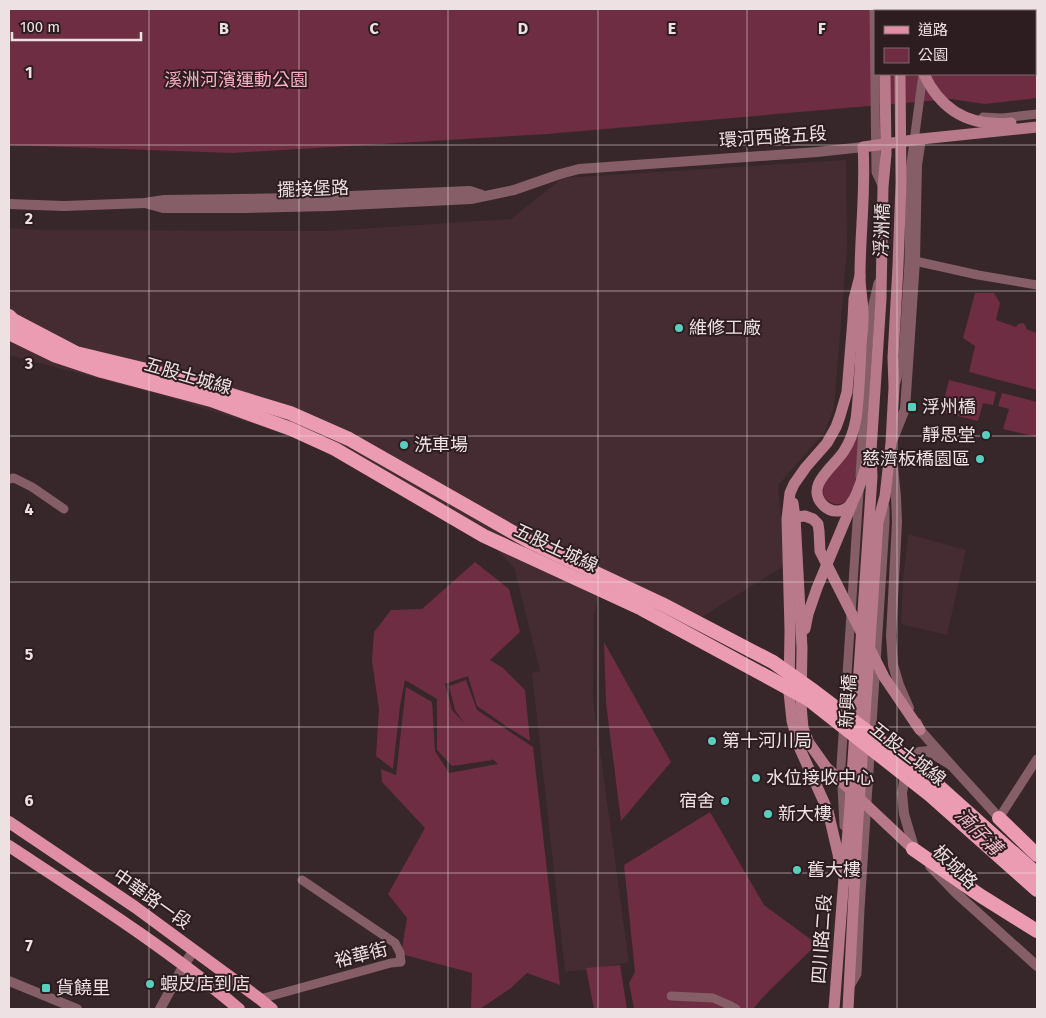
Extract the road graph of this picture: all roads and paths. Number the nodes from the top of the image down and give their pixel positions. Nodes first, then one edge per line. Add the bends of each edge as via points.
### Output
1 (875, 75) edge
2 (885, 75) edge
3 (900, 75) edge
4 (923, 75) edge
5 (924, 75) edge
6 (930, 75) edge
7 (1037, 114) edge
8 (1037, 120) edge
9 (1037, 127) edge
10 (921, 139) junction
11 (863, 147) junction
12 (883, 187) junction
13 (514, 190) joint
14 (9, 204) edge
15 (915, 261) junction
16 (881, 268) junction
17 (1037, 285) edge
18 (9, 316) edge
19 (858, 324) junction
20 (9, 331) edge
21 (894, 387) junction
22 (891, 443) junction
23 (871, 451) junction
24 (9, 479) edge
25 (853, 502) junction
26 (64, 508) dead end
27 (791, 518) junction
28 (882, 523) junction
29 (826, 566) junction
30 (802, 648) junction
31 (920, 730) junction
32 (1036, 763) edge
33 (951, 765) junction
34 (998, 818) junction
35 (9, 822) edge
36 (9, 846) edge
37 (913, 849) junction
38 (846, 855) junction
39 (1037, 855) edge
40 (844, 872) joint
41 (1037, 874) edge
42 (302, 880) dead end
43 (855, 882) joint
44 (1037, 890) edge
45 (843, 894) junction
46 (1037, 931) edge
47 (194, 950) junction
48 (184, 965) junction
49 (1037, 966) edge
50 (9, 981) edge
51 (849, 989) junction
52 (671, 996) dead end
53 (260, 999) junction
54 (77, 1009) edge
55 (160, 1009) edge
56 (239, 1009) edge
57 (272, 1009) edge
58 (736, 1009) edge
59 (834, 1009) edge
60 (848, 1009) edge

1 - 12 street via 876,172
2 - 12 main road, 浮洲橋
3 - 21 main road, 浮洲橋 via 901,192
4 - 21 street via 910,172 903,358
5 - 8 main road via 942,102 966,118 1001,124
6 - 7 street via 945,98 969,113 1002,118
9 - 10 main road, 環河西路五段
10 - 11 main road, 環河西路五段
10 - 15 street via 917,165
11 - 13 street, 環河西路五段 via 578,169
11 - 19 main road
12 - 16 main road, 浮洲橋
13 - 14 street, 擺接堡路 via 483,196 470,191 64,206
15 - 17 street
15 - 22 street via 905,409
16 - 23 main road, 浮洲橋
16 - 38 street via 870,317 841,766
18 - 41 highway, 五股土城線 via 76,353 159,373 290,413 349,439 530,542 662,604 773,662 934,782
19 - 25 main road via 861,340 858,397 851,438 844,452 820,481 818,493 823,505 832,511 847,508
19 - 27 main road via 847,392 836,427 794,484
20 - 44 highway, 五股土城線 via 54,354 102,371 211,400 335,449 484,536 642,609 808,699 930,795
21 - 22 main road, 浮洲橋
22 - 28 main road, 新興橋
22 - 31 street via 897,522 890,636 899,685
23 - 25 main road
23 - 38 main road, 新興橋 via 872,477
24 - 26 street via 14,478 32,487
25 - 29 main road
27 - 29 main road via 805,516 818,524 820,551
27 - 30 main road
27 - 45 main road via 789,692 792,720 800,749 828,811
28 - 43 main road, 新興橋
28 - 51 street via 857,974
29 - 30 main road via 808,614
29 - 31 main road via 884,677
30 - 37 main road via 801,705 803,728 809,743 826,767
31 - 33 street
32 - 34 street
33 - 34 street, 板城路
33 - 37 street, 板城路 via 928,750 908,759 902,793
34 - 39 highway
35 - 47 main road, 中華路一段
36 - 48 main road, 中華路一段
37 - 46 highway
37 - 49 street, 板城路
38 - 40 main road, 新興橋
40 - 45 main road, 四川路二段
42 - 53 street, 裕華街 via 395,942 401,962
43 - 51 main road, 四川路二段
45 - 59 main road, 四川路二段
47 - 48 street
47 - 53 main road, 中華路一段
48 - 55 street
48 - 56 main road, 中華路一段
50 - 54 street
51 - 60 main road, 四川路二段
52 - 58 street via 713,998
53 - 57 main road, 中華路一段

